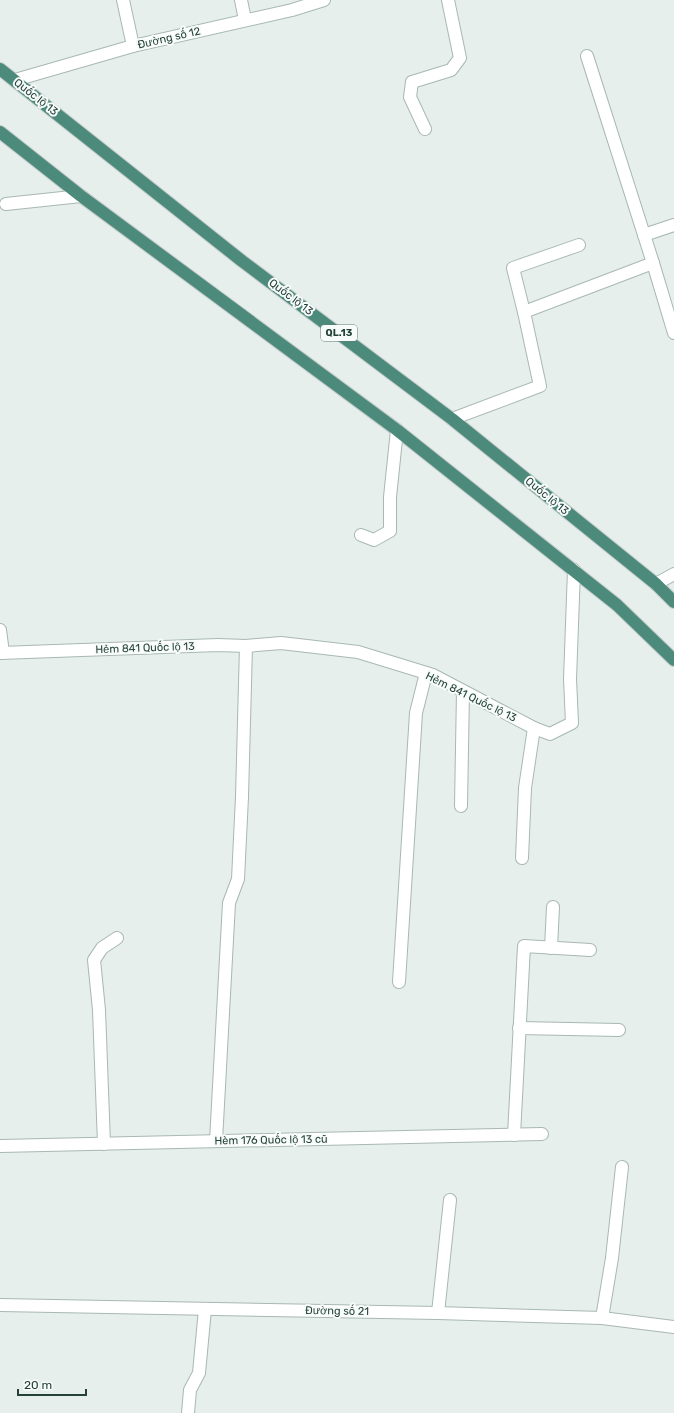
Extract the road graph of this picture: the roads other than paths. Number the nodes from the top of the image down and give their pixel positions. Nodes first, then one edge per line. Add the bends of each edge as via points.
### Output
1 (123, 0) edge
2 (241, 0) edge
3 (324, 0) edge
4 (448, 0) edge
5 (245, 20) junction
6 (133, 46) junction
7 (587, 56) dead end
8 (0, 69) edge
9 (15, 80) junction
10 (425, 128) dead end
11 (0, 132) edge
12 (81, 196) junction
13 (6, 204) dead end
14 (674, 225) edge
15 (644, 235) junction
16 (579, 245) dead end
17 (653, 263) junction
18 (524, 312) junction
19 (674, 333) edge
20 (452, 419) junction
21 (397, 430) junction
22 (361, 536) dead end
23 (574, 570) junction
24 (674, 574) edge
25 (656, 584) junction
26 (674, 602) edge
27 (0, 630) edge
28 (246, 646) junction
29 (1, 653) edge
30 (674, 660) edge
31 (426, 673) junction
32 (463, 691) junction
33 (534, 728) junction
34 (461, 806) dead end
35 (522, 858) dead end
36 (553, 907) dead end
37 (117, 938) dead end
38 (551, 948) junction
39 (590, 950) dead end
40 (399, 982) dead end
41 (519, 1028) junction
42 (619, 1030) dead end
43 (542, 1134) dead end
44 (514, 1135) junction
45 (216, 1141) junction
46 (104, 1144) junction
47 (0, 1146) edge
48 (622, 1168) dead end
49 (450, 1200) dead end
50 (0, 1305) edge
51 (205, 1309) junction
52 (438, 1313) junction
53 (602, 1318) junction
54 (674, 1326) edge
55 (188, 1413) edge

1 - 6 street
2 - 5 street
3 - 5 street, Đường số 12
4 - 10 street via 460,58 451,70 412,82 410,97
5 - 6 street, Đường số 12
6 - 9 street, Đường số 12
7 - 15 street
8 - 9 highway, Quốc lộ 13 / QL.13
9 - 20 highway, Quốc lộ 13 / QL.13 via 242,261
11 - 12 highway
12 - 13 street
12 - 21 highway
14 - 15 street
15 - 17 street
16 - 18 street via 514,268
17 - 18 street
17 - 19 street
18 - 20 street via 540,386
20 - 25 highway, Quốc lộ 13 / QL.13
21 - 22 street via 390,497 390,531 374,540
21 - 23 highway
23 - 30 highway via 618,605
23 - 33 street, Hẻm 841 Quốc lộ 13 via 570,679 572,723 550,734
24 - 25 street
25 - 26 highway, Quốc lộ 13 / QL.13
27 - 29 street
28 - 29 street, Hẻm 841 Quốc lộ 13
28 - 31 street, Hẻm 841 Quốc lộ 13 via 281,643 358,652
28 - 45 street via 238,879 229,903
31 - 32 street, Hẻm 841 Quốc lộ 13
31 - 40 street via 416,713
32 - 33 street, Hẻm 841 Quốc lộ 13
32 - 34 street
33 - 35 street via 525,788
36 - 38 street
37 - 46 street via 102,948 94,960 99,1010
38 - 39 street
38 - 41 street via 524,946
41 - 42 street
41 - 44 street
43 - 44 street, Hèm 176 Quốc lộ 13 cũ
44 - 45 street, Hèm 176 Quốc lộ 13 cũ
45 - 46 street, Hèm 176 Quốc lộ 13 cũ
46 - 47 street, Hèm 176 Quốc lộ 13 cũ
48 - 53 street
49 - 52 street
50 - 51 street, Đường số 21
51 - 52 street, Đường số 21
51 - 55 street via 199,1373 190,1390
52 - 53 street, Đường số 21
53 - 54 street, Đường số 21

